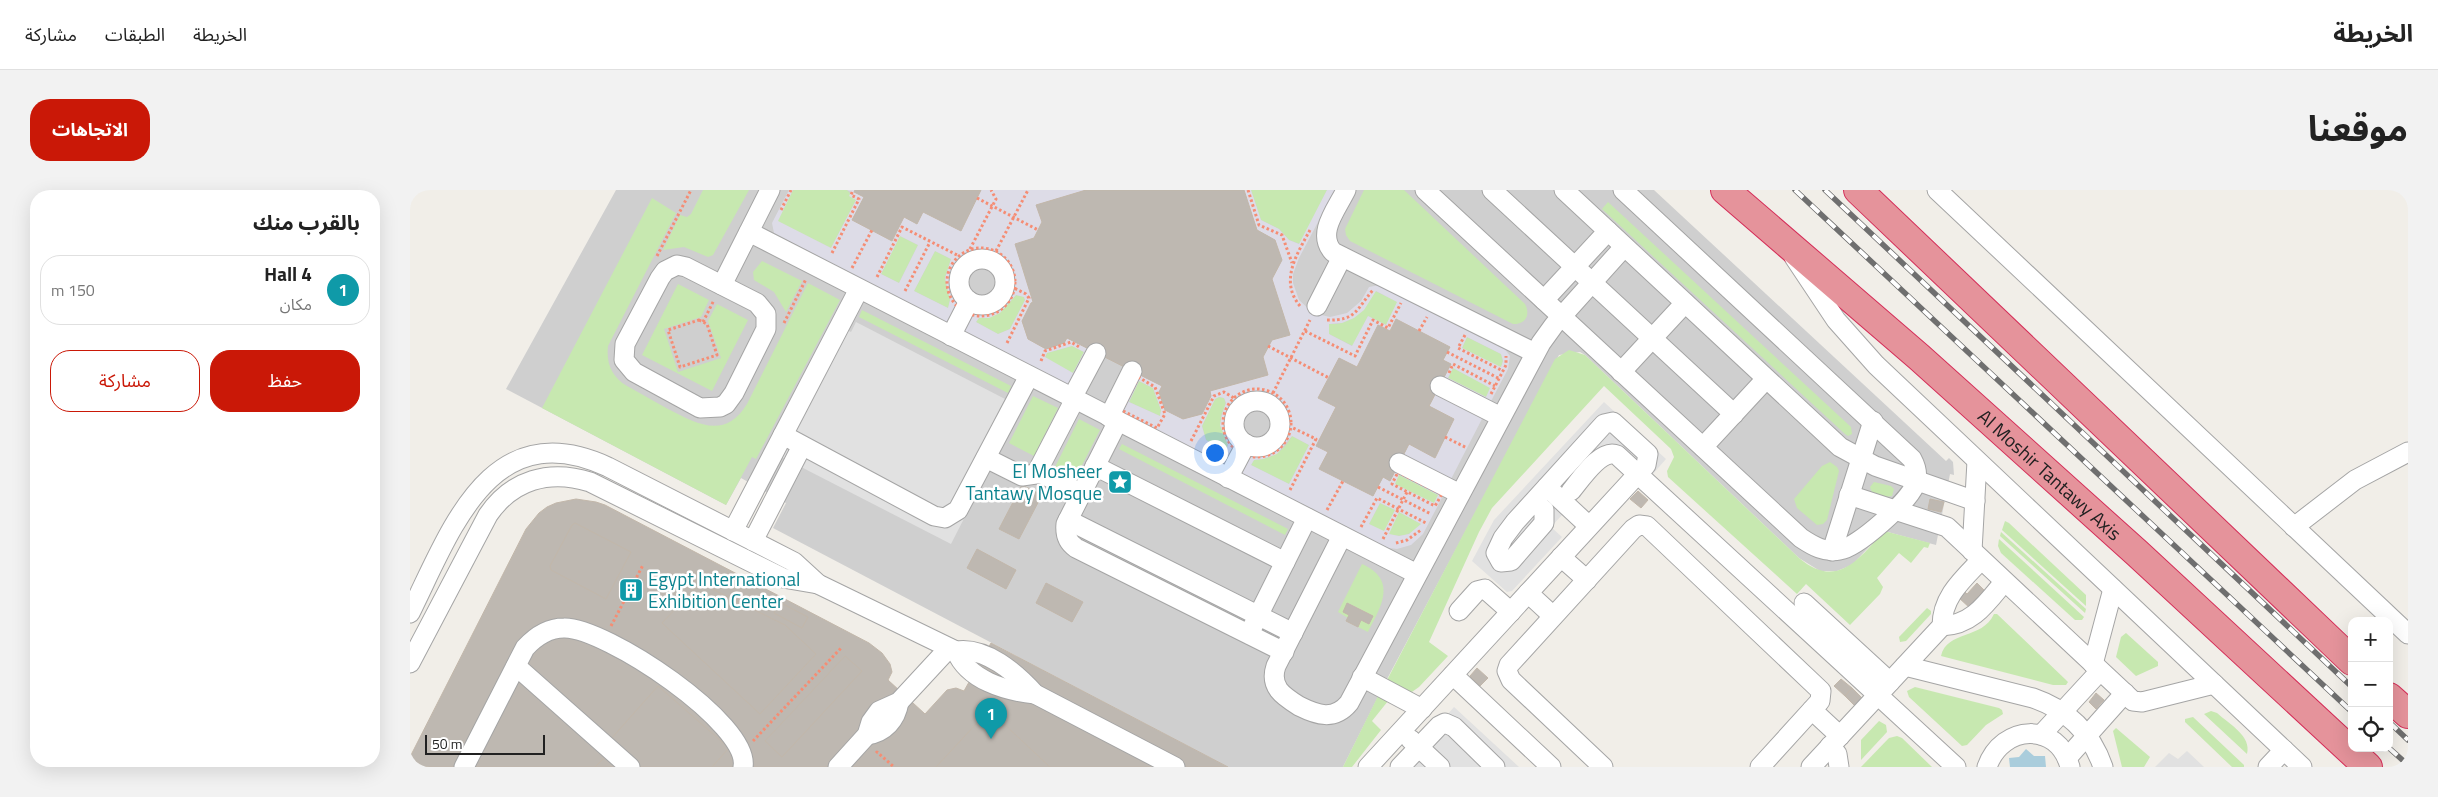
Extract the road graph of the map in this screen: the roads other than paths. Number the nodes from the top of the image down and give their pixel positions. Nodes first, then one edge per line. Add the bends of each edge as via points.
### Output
1 (770, 190) edge
2 (1346, 190) edge
3 (1425, 190) edge
4 (1492, 190) edge
5 (1564, 190) edge
6 (1622, 190) edge
7 (1725, 190) edge
8 (1858, 190) edge
9 (1937, 190) edge
10 (1608, 231) junction
11 (749, 232) junction
12 (1787, 245) junction
13 (1624, 247) junction
14 (1342, 257) junction
15 (1575, 266) junction
16 (1592, 282) junction
17 (722, 285) junction
18 (852, 286) junction
19 (1544, 300) junction
20 (1685, 303) junction
21 (967, 306) road end
22 (1315, 311) road end
23 (1562, 317) junction
24 (951, 336) junction
25 (1653, 338) junction
26 (1092, 352) road end
27 (1535, 353) junction
28 (1132, 371) dead end
29 (1621, 372) junction
30 (1029, 376) junction
31 (1766, 379) junction
32 (1440, 386) dead end
33 (1074, 399) junction
34 (1734, 414) junction
35 (1501, 417) junction
36 (1113, 419) junction
37 (1873, 421) junction
38 (783, 436) junction
39 (802, 446) junction
40 (1703, 447) junction
41 (1244, 449) road end
42 (2408, 452) edge
43 (986, 458) junction
44 (1860, 460) junction
45 (1977, 461) junction
46 (1400, 463) dead end
47 (1095, 466) junction
48 (1038, 472) junction
49 (1637, 474) junction
50 (1228, 478) junction
51 (1916, 481) junction
52 (1547, 487) junction
53 (1570, 491) dead end
54 (1081, 493) junction
55 (1460, 494) junction
56 (1849, 495) junction
57 (1975, 501) junction
58 (1534, 502) dead end
59 (1895, 509) junction
60 (1307, 518) junction
61 (1068, 520) junction
62 (1589, 526) junction
63 (2294, 527) junction
64 (733, 531) junction
65 (1351, 533) junction
66 (753, 541) junction
67 (1832, 551) junction
68 (1976, 556) junction
69 (1562, 557) junction
70 (1285, 562) junction
71 (1417, 574) junction
72 (1587, 580) junction
73 (2004, 582) junction
74 (818, 584) junction
75 (2113, 589) junction
76 (1528, 593) junction
77 (1804, 603) dead end
78 (1459, 611) dead end
79 (1511, 612) junction
80 (410, 613) edge
81 (1258, 615) junction
82 (1553, 616) junction
83 (1942, 626) junction
84 (1293, 633) junction
85 (1249, 634) junction
86 (2408, 634) edge
87 (1812, 635) junction
88 (952, 650) junction
89 (1284, 652) junction
90 (2348, 657) edge
91 (1790, 660) junction
92 (410, 664) edge
93 (516, 666) junction
94 (1905, 666) junction
95 (2096, 667) junction
96 (1453, 675) junction
97 (1362, 677) junction
98 (2214, 684) junction
99 (1884, 689) junction
100 (2125, 694) junction
101 (2393, 700) edge
102 (1422, 709) junction
103 (1812, 710) junction
104 (2063, 712) junction
105 (2408, 714) edge
106 (1402, 731) junction
107 (2041, 735) junction
108 (2087, 735) junction
109 (1835, 741) junction
110 (1419, 747) junction
111 (2284, 750) junction
112 (743, 760) edge
113 (1155, 762) edge
114 (2068, 762) edge
115 (1376, 764) edge
116 (2358, 764) edge
117 (464, 767) edge
118 (630, 767) edge
119 (838, 767) edge
120 (1175, 767) edge
121 (1400, 767) edge
122 (1440, 767) edge
123 (1495, 767) edge
124 (1551, 767) edge
125 (1603, 767) edge
126 (1760, 767) edge
127 (1811, 767) edge
128 (1839, 767) edge
129 (1956, 767) edge
130 (1987, 767) edge
131 (2103, 767) edge
132 (2268, 767) edge
133 (2302, 767) edge

1 - 11 street
2 - 14 street via 1326,234 1330,248
3 - 19 street
4 - 15 street
5 - 10 street
6 - 37 street
7 - 12 highway, Al Moshir Tantawy Axis
8 - 90 highway
9 - 63 street
10 - 13 street
10 - 15 street
11 - 17 street
11 - 18 street
12 - 45 street via 1818,296 1855,343
12 - 116 highway, Al Moshir Tantawy Axis via 1919,357 2137,553
13 - 16 street
13 - 20 street
14 - 22 street
14 - 27 street
15 - 16 street
15 - 19 street
16 - 23 street
16 - 25 street
17 - 17 street via 686,266 669,268 660,278 624,349 624,360 634,372 707,409 720,407 731,399 768,324 761,306
18 - 24 street
18 - 38 street via 836,334
19 - 23 street
20 - 25 street
20 - 31 street
21 - 24 street
23 - 27 street
23 - 29 street
24 - 30 street
25 - 29 street
25 - 34 street
26 - 33 street
27 - 35 street
28 - 36 street
29 - 40 street
30 - 33 street
30 - 43 street
31 - 34 street
31 - 44 street via 1831,439
32 - 35 street
33 - 36 street
33 - 48 street
34 - 40 street
35 - 55 street
36 - 47 street
36 - 50 street
37 - 44 street
37 - 51 street via 1912,459
38 - 39 street
38 - 64 street
39 - 43 street via 939,518 958,510
39 - 66 street
40 - 67 street via 1801,538 1815,547
41 - 50 street
42 - 63 street via 2355,480
43 - 48 street via 1022,476 1033,476
44 - 51 street
44 - 56 street
45 - 57 street
45 - 75 street
46 - 55 street
47 - 54 street
47 - 70 street
48 - 54 street
49 - 52 street via 1648,462 1648,454 1610,422 1604,424
49 - 53 street via 1617,455 1605,454
49 - 62 street
49 - 87 street
50 - 60 street
51 - 57 street
51 - 59 street
52 - 58 street
52 - 62 street
54 - 61 street
55 - 71 street via 1438,518
56 - 59 street
56 - 67 street
57 - 68 street
59 - 67 street via 1856,544
59 - 68 street via 1943,524
60 - 65 street
60 - 70 street
61 - 81 street
61 - 85 street via 1067,538 1076,548
62 - 69 street
63 - 86 street
64 - 66 street
64 - 80 street via 595,461 565,454 535,456 520,460 494,475 472,496
65 - 71 street
65 - 84 street
66 - 74 street via 798,565
68 - 73 street
68 - 83 street via 1945,605
69 - 72 street
69 - 76 street
70 - 81 street
71 - 97 street
72 - 82 street
72 - 91 street via 1636,526 1647,526
73 - 83 street via 1971,619 1957,625
73 - 95 street
74 - 88 street
74 - 92 street via 783,578 590,482 564,476 538,478 504,495 488,515
75 - 95 street
75 - 98 street
76 - 79 street
76 - 82 street
77 - 99 street
78 - 79 street via 1477,591 1485,589
79 - 96 street
81 - 84 street
81 - 85 street
82 - 125 street via 1509,665 1507,674
83 - 94 street
84 - 89 street
85 - 89 street
87 - 91 street
87 - 99 street
88 - 113 street via 963,664 983,679 1003,688 1034,694
88 - 119 street via 885,716 870,722 867,735
89 - 97 street via 1274,672 1276,687 1282,696 1315,714 1333,714 1344,708
91 - 103 street via 1821,691 1820,701
93 - 112 street via 531,641 547,631 574,629 604,640 675,682 736,741
93 - 117 street
93 - 118 street
94 - 99 street
94 - 104 street via 2033,698
95 - 100 street
95 - 104 street
96 - 102 street
96 - 124 street
97 - 102 street
98 - 100 street via 2142,702 2133,701
98 - 111 street
99 - 109 street
99 - 129 street
100 - 108 street
101 - 105 highway
102 - 106 street
103 - 109 street
103 - 126 street
104 - 107 street
104 - 108 street
106 - 110 street
106 - 115 street
107 - 114 street via 2057,744
107 - 130 street via 2024,734 2008,739 1995,750
108 - 114 street
108 - 131 street
109 - 127 street
109 - 128 street
110 - 121 street
110 - 122 street
110 - 123 street via 1439,726 1448,724
111 - 132 street
111 - 133 street
113 - 120 street

